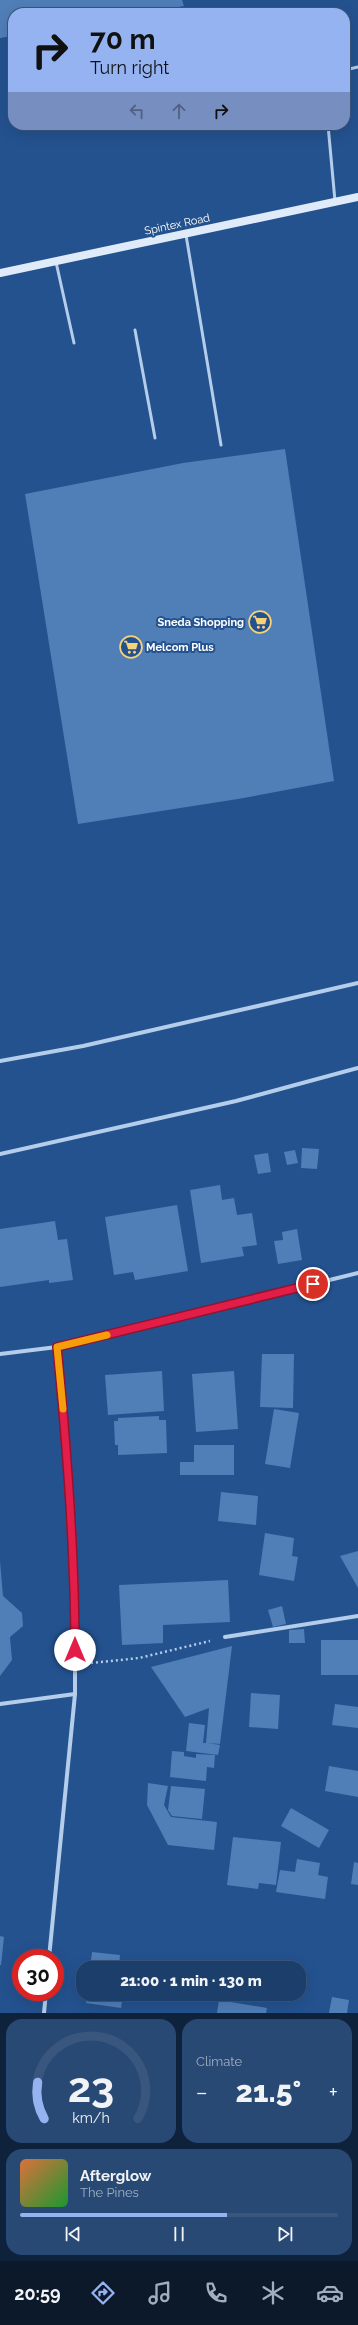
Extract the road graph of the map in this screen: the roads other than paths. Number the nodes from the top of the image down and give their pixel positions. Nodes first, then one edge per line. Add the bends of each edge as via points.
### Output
1 (328, 130) edge
2 (358, 197) edge
3 (335, 201) junction
4 (186, 233) junction
5 (56, 262) junction
6 (0, 272) edge
7 (135, 330) dead end
8 (74, 343) dead end
9 (156, 438) dead end
10 (221, 444) dead end
11 (358, 983) edge
12 (0, 1061) edge
13 (358, 1068) edge
14 (0, 1154) edge
15 (358, 1273) edge
16 (57, 1347) junction
17 (0, 1354) edge
18 (358, 1616) edge
19 (225, 1637) road end
20 (75, 1694) junction
21 (0, 1704) edge
22 (50, 1949) edge
23 (45, 2001) edge
24 (44, 2013) edge

1 - 3 lane
2 - 3 main road, Spintex Road
3 - 4 main road, Spintex Road
4 - 5 main road, Spintex Road
4 - 10 lane
5 - 6 main road, Spintex Road
5 - 8 lane
7 - 9 lane
11 - 12 street via 84,1046
13 - 14 street via 236,1101
15 - 16 street
16 - 17 street
16 - 20 street via 70,1489 75,1594
18 - 19 street
20 - 21 street
20 - 22 street
23 - 24 street

